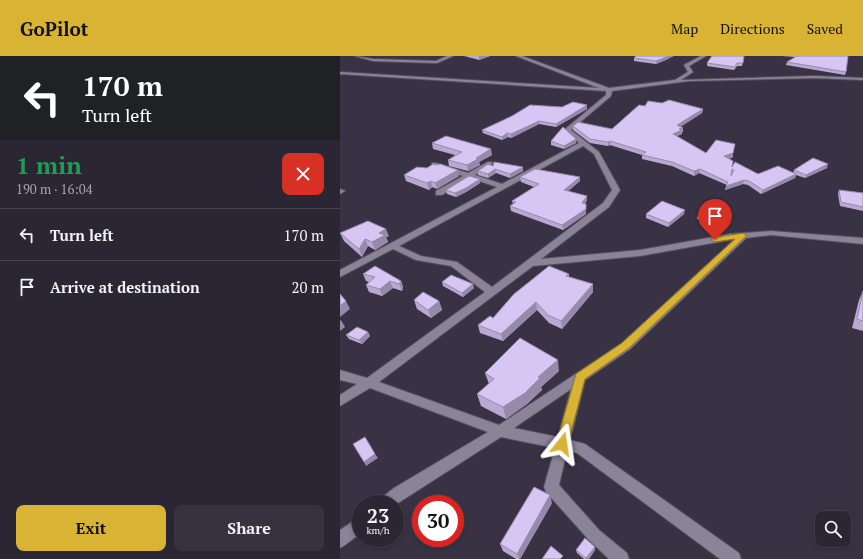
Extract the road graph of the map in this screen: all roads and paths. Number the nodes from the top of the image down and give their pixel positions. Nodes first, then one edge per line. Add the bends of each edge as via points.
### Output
1 (356, 56) edge
2 (451, 56) edge
3 (518, 56) edge
4 (703, 57) edge
5 (710, 57) edge
6 (340, 73) edge
7 (863, 79) edge
8 (674, 81) junction
9 (609, 93) junction
10 (582, 143) junction
11 (490, 163) edge
12 (434, 164) edge
13 (469, 175) junction
14 (502, 186) junction
15 (439, 192) dead end
16 (743, 236) junction
17 (863, 241) edge
18 (391, 246) junction
19 (532, 263) junction
20 (340, 274) edge
21 (492, 292) junction
22 (340, 375) edge
23 (580, 377) junction
24 (369, 383) junction
25 (340, 401) edge
26 (500, 431) junction
27 (562, 444) junction
28 (396, 495) edge
29 (352, 530) edge
30 (340, 540) edge
31 (621, 559) edge
32 (733, 559) edge

1 - 2 street via 373,60 437,62
3 - 9 street
4 - 5 street
4 - 8 street via 686,66 691,72
6 - 9 street
7 - 8 street
8 - 9 street
9 - 10 street via 567,130
10 - 14 street
10 - 19 street via 597,153 616,190 606,205
11 - 13 street
12 - 13 street
13 - 14 street
13 - 15 street
14 - 18 street
16 - 17 street via 771,233
16 - 19 street via 640,253
16 - 23 street via 626,346
18 - 20 street
18 - 21 street via 419,258 454,264
19 - 21 street
21 - 24 street
22 - 24 street
23 - 26 street
23 - 27 street
24 - 25 street
24 - 26 street
26 - 27 street
26 - 28 street
27 - 31 street via 551,487 594,535
27 - 32 street via 580,448
29 - 30 street

